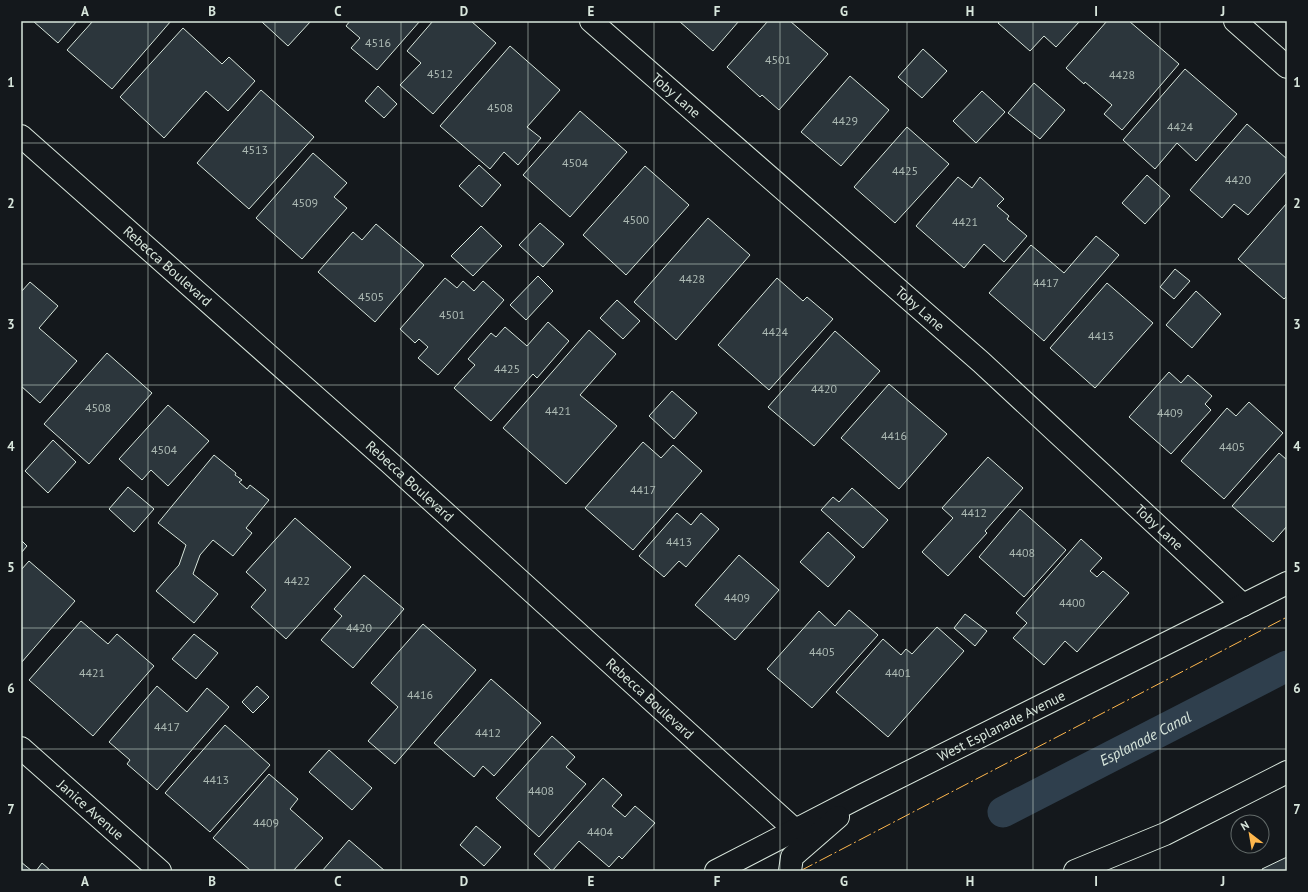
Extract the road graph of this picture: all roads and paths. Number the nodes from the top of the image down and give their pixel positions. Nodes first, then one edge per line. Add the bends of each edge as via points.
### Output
1 (591, 21) edge
2 (1235, 21) edge
3 (1287, 67) edge
4 (21, 136) edge
5 (1287, 583) edge
6 (1243, 605) junction
7 (21, 748) edge
8 (1287, 772) edge
9 (863, 796) junction
10 (795, 830) junction
11 (160, 871) edge
12 (716, 871) edge
13 (790, 871) edge
14 (1075, 871) edge

1 - 6 street, Toby Lane via 981,362
2 - 3 street
4 - 10 street, Rebecca Boulevard via 389,462
5 - 6 street, West Esplanade Avenue
6 - 9 street, West Esplanade Avenue
7 - 11 street, Janice Avenue
8 - 14 street via 1164,834
9 - 10 street, West Esplanade Avenue
9 - 13 street via 792,857
10 - 12 street, West Esplanade Avenue

